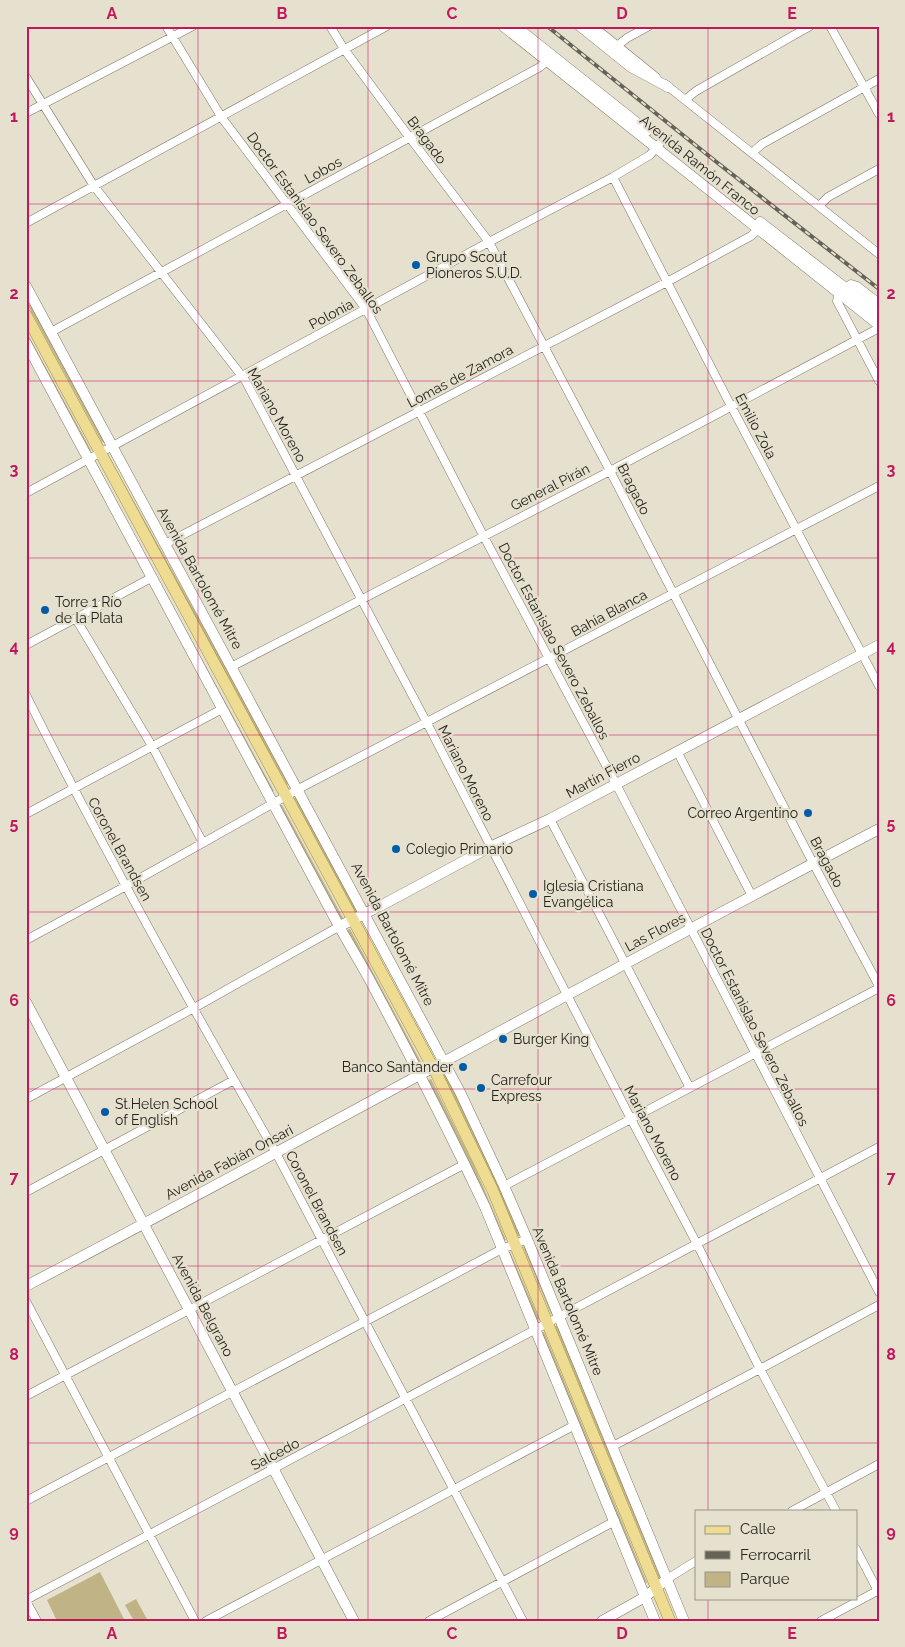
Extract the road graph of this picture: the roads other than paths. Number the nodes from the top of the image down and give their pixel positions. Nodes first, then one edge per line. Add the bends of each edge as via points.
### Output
1 (166, 26) edge
2 (193, 26) edge
3 (330, 26) edge
4 (388, 26) edge
5 (504, 26) edge
6 (515, 26) edge
7 (580, 26) edge
8 (593, 26) edge
9 (649, 26) edge
10 (810, 26) edge
11 (830, 26) edge
12 (173, 37) junction
13 (618, 46) junction
14 (344, 49) junction
15 (549, 58) junction
16 (26, 77) edge
17 (879, 79) edge
18 (668, 87) junction
19 (864, 88) junction
20 (685, 100) junction
21 (43, 104) junction
22 (26, 113) edge
23 (879, 114) edge
24 (222, 118) junction
25 (410, 137) junction
26 (659, 145) junction
27 (752, 153) junction
28 (879, 169) edge
29 (613, 177) junction
30 (94, 186) junction
31 (288, 204) junction
32 (818, 206) junction
33 (26, 223) edge
34 (761, 227) junction
35 (489, 242) junction
36 (879, 254) edge
37 (162, 272) junction
38 (667, 282) junction
39 (26, 286) edge
40 (842, 290) junction
41 (879, 303) edge
42 (366, 309) junction
43 (879, 314) edge
44 (26, 315) edge
45 (879, 327) edge
46 (51, 332) junction
47 (857, 339) junction
48 (26, 344) edge
49 (543, 346) junction
50 (242, 376) junction
51 (879, 381) edge
52 (731, 406) junction
53 (420, 411) junction
54 (112, 447) junction
55 (100, 453) junction
56 (88, 460) junction
57 (610, 471) junction
58 (296, 476) junction
59 (879, 486) edge
60 (26, 493) edge
61 (797, 529) junction
62 (483, 535) junction
63 (164, 544) junction
64 (151, 578) junction
65 (673, 594) junction
66 (360, 600) junction
67 (76, 619) junction
68 (26, 645) edge
69 (879, 645) edge
70 (862, 654) junction
71 (550, 659) junction
72 (231, 667) junction
73 (879, 686) edge
74 (26, 695) edge
75 (222, 709) junction
76 (738, 718) junction
77 (427, 723) junction
78 (152, 746) junction
79 (677, 751) junction
80 (616, 784) junction
81 (73, 789) junction
82 (298, 789) junction
83 (285, 796) junction
84 (273, 802) junction
85 (26, 814) edge
86 (550, 819) junction
87 (879, 829) edge
88 (203, 843) junction
89 (490, 847) junction
90 (813, 863) junction
91 (126, 886) junction
92 (752, 896) junction
93 (365, 914) junction
94 (352, 920) junction
95 (340, 926) junction
96 (690, 929) junction
97 (26, 940) edge
98 (624, 964) junction
99 (879, 987) edge
100 (568, 994) junction
101 (26, 1002) edge
102 (194, 1008) junction
103 (30, 1017) edge
104 (755, 1053) junction
105 (444, 1061) junction
106 (433, 1068) junction
107 (420, 1074) junction
108 (66, 1078) junction
109 (234, 1080) junction
110 (690, 1088) junction
111 (26, 1099) edge
112 (631, 1119) junction
113 (879, 1147) edge
114 (106, 1150) junction
115 (276, 1153) junction
116 (465, 1164) junction
117 (820, 1179) junction
118 (504, 1186) junction
119 (26, 1192) edge
120 (145, 1223) junction
121 (527, 1239) junction
122 (323, 1240) junction
123 (514, 1244) junction
124 (697, 1244) junction
125 (502, 1249) junction
126 (26, 1286) edge
127 (879, 1292) edge
128 (26, 1301) edge
129 (879, 1305) edge
130 (190, 1309) junction
131 (558, 1317) junction
132 (365, 1322) junction
133 (548, 1324) junction
134 (536, 1330) junction
135 (760, 1369) junction
136 (66, 1375) junction
137 (233, 1391) junction
138 (26, 1396) edge
139 (406, 1398) junction
140 (575, 1425) junction
141 (613, 1446) junction
142 (109, 1457) junction
143 (879, 1464) edge
144 (274, 1469) junction
145 (454, 1490) junction
146 (826, 1493) junction
147 (26, 1501) edge
148 (794, 1510) edge
149 (835, 1510) edge
150 (615, 1521) junction
151 (150, 1534) junction
152 (858, 1553) edge
153 (322, 1560) junction
154 (695, 1562) edge
155 (666, 1579) junction
156 (502, 1582) junction
157 (656, 1588) junction
158 (878, 1591) edge
159 (645, 1597) junction
160 (26, 1600) edge
161 (37, 1621) edge
162 (195, 1621) edge
163 (206, 1621) edge
164 (354, 1621) edge
165 (429, 1621) edge
166 (524, 1621) edge
167 (602, 1621) edge
168 (655, 1621) edge
169 (670, 1621) edge
170 (684, 1621) edge
171 (821, 1621) edge

1 - 12 street, Doctor Estanislao Severo Zeballos
2 - 12 street
3 - 14 street, Bragado
4 - 14 street
5 - 15 street, Avenida Ramón Franco
6 - 15 street, Avenida Ramón Franco
7 - 18 street via 631,67
8 - 13 street
9 - 13 street
10 - 20 street
11 - 19 street
12 - 21 street
12 - 24 street, Doctor Estanislao Severo Zeballos
13 - 18 street
14 - 24 street
14 - 25 street, Bragado
15 - 25 street, Lobos via 540,67
15 - 26 street, Avenida Ramón Franco
16 - 21 street, Mariano Moreno
17 - 19 street
18 - 20 street
19 - 23 street
19 - 27 street via 762,144
20 - 27 street
21 - 22 street
21 - 30 street, Mariano Moreno
24 - 30 street
24 - 31 street, Doctor Estanislao Severo Zeballos
25 - 31 street, Lobos
25 - 35 street, Bragado
26 - 29 street, Polonia via 650,155
26 - 34 street, Avenida Ramón Franco
27 - 32 street
28 - 32 street
29 - 35 street, Polonia
29 - 38 street, Emilio Zola
30 - 33 street
30 - 37 street, Mariano Moreno
31 - 37 street, Lobos
31 - 42 street, Doctor Estanislao Severo Zeballos
32 - 36 street
34 - 38 street, Lomas de Zamora via 752,236
34 - 40 street, Avenida Ramón Franco
35 - 42 street, Polonia
35 - 49 street, Bragado
37 - 46 street, Lobos
37 - 50 street, Mariano Moreno
38 - 49 street, Lomas de Zamora
38 - 52 street, Emilio Zola
39 - 46 street, Avenida Bartolomé Mitre
40 - 41 street via 854,284
40 - 43 street, Avenida Ramón Franco
40 - 45 street, Avenida Ramón Franco
40 - 47 street via 837,301
42 - 50 street, Polonia
42 - 53 street, Doctor Estanislao Severo Zeballos
44 - 55 main road, Avenida Bartolomé Mitre
45 - 47 street, General Pirán
46 - 54 street, Avenida Bartolomé Mitre
47 - 51 street
47 - 52 street, General Pirán
48 - 56 street
49 - 53 street, Lomas de Zamora
49 - 57 street, Bragado
50 - 54 street, Polonia
50 - 58 street, Mariano Moreno
52 - 57 street, General Pirán
52 - 61 street, Emilio Zola
53 - 58 street, Lomas de Zamora
53 - 62 street, Doctor Estanislao Severo Zeballos
54 - 55 street, Polonia
54 - 63 street, Avenida Bartolomé Mitre
55 - 56 street, Polonia
55 - 83 main road, Avenida Bartolomé Mitre
56 - 60 street, Polonia
56 - 64 street
57 - 62 street, General Pirán
57 - 65 street, Bragado
58 - 63 street, Lomas de Zamora
58 - 66 street, Mariano Moreno
59 - 61 street, Bahía Blanca
61 - 65 street, Bahía Blanca
61 - 70 street, Emilio Zola
62 - 66 street, General Pirán
62 - 71 street, Doctor Estanislao Severo Zeballos
63 - 72 street, Avenida Bartolomé Mitre
64 - 67 street
64 - 75 street
65 - 71 street, Bahía Blanca
65 - 76 street, Bragado
66 - 72 street, General Pirán
66 - 77 street, Mariano Moreno
67 - 68 street
67 - 78 street
69 - 70 street, Martín Fierro
70 - 73 street, Emilio Zola
70 - 76 street, Martín Fierro
71 - 77 street, Bahía Blanca
71 - 80 street, Doctor Estanislao Severo Zeballos
72 - 82 street, Avenida Bartolomé Mitre
74 - 81 street, Coronel Brandsen
75 - 78 street
75 - 84 street
76 - 79 street, Martín Fierro
76 - 90 street, Bragado
77 - 82 street, Bahía Blanca
77 - 89 street, Mariano Moreno
78 - 81 street
78 - 88 street
79 - 80 street, Martín Fierro
79 - 92 street
80 - 86 street, Martín Fierro
80 - 96 street, Doctor Estanislao Severo Zeballos
81 - 85 street
81 - 91 street, Coronel Brandsen
82 - 83 street, Bahía Blanca
82 - 93 street, Avenida Bartolomé Mitre
83 - 84 street, Bahía Blanca
83 - 94 main road, Avenida Bartolomé Mitre
84 - 88 street, Bahía Blanca
84 - 95 street
86 - 89 street, Martín Fierro
86 - 98 street
87 - 90 street, Las Flores
88 - 91 street, Bahía Blanca
89 - 93 street, Martín Fierro
89 - 100 street, Mariano Moreno
90 - 92 street, Las Flores
90 - 99 street, Bragado
91 - 97 street, Bahía Blanca
91 - 102 street, Coronel Brandsen
92 - 96 street, Las Flores
93 - 94 street, Martín Fierro
93 - 105 street, Avenida Bartolomé Mitre
94 - 95 street, Martín Fierro
94 - 106 main road, Avenida Bartolomé Mitre
95 - 102 street
95 - 107 street
96 - 98 street, Las Flores
96 - 104 street, Doctor Estanislao Severo Zeballos
98 - 100 street, Las Flores
98 - 110 street
99 - 104 street
100 - 105 street, Las Flores
100 - 112 street, Mariano Moreno
101 - 103 street, Avenida Belgrano
102 - 108 street
102 - 109 street, Coronel Brandsen
103 - 108 street, Avenida Belgrano
104 - 110 street
104 - 117 street, Doctor Estanislao Severo Zeballos
105 - 106 street, Avenida Fabián Onsari
105 - 118 street, Avenida Bartolomé Mitre
106 - 107 street, Avenida Fabián Onsari
106 - 123 main road, Avenida Bartolomé Mitre
107 - 115 street, Avenida Fabián Onsari
107 - 116 street
108 - 111 street
108 - 114 street, Avenida Belgrano
109 - 114 street
109 - 115 street, Coronel Brandsen
110 - 112 street
112 - 118 street
112 - 124 street, Mariano Moreno
113 - 117 street, Salcedo
114 - 119 street
114 - 120 street, Avenida Belgrano
115 - 120 street, Avenida Fabián Onsari
115 - 122 street, Coronel Brandsen
116 - 122 street
116 - 125 street
117 - 124 street, Salcedo
117 - 127 street, Doctor Estanislao Severo Zeballos
118 - 121 street, Avenida Bartolomé Mitre
120 - 126 street, Avenida Fabián Onsari
120 - 130 street, Avenida Belgrano
121 - 123 street
121 - 131 street, Avenida Bartolomé Mitre
122 - 130 street
122 - 132 street, Coronel Brandsen
123 - 125 street
123 - 133 main road, Avenida Bartolomé Mitre
124 - 131 street, Salcedo
124 - 135 street, Mariano Moreno
125 - 132 street
125 - 134 street
128 - 136 street
129 - 135 street
130 - 136 street
130 - 137 street, Avenida Belgrano
131 - 133 street, Salcedo
131 - 141 street, Avenida Bartolomé Mitre
132 - 137 street
132 - 139 street, Coronel Brandsen
133 - 134 street, Salcedo
133 - 157 main road, Avenida Bartolomé Mitre
134 - 139 street, Salcedo
134 - 140 street
135 - 141 street
135 - 146 street, Mariano Moreno
136 - 138 street
136 - 142 street
137 - 142 street
137 - 144 street, Avenida Belgrano
139 - 144 street, Salcedo
139 - 145 street, Coronel Brandsen
140 - 145 street
140 - 150 street
141 - 155 street, Avenida Bartolomé Mitre
142 - 147 street
142 - 151 street
143 - 146 street
144 - 151 street, Salcedo
144 - 153 street, Avenida Belgrano
145 - 153 street
145 - 156 street, Coronel Brandsen
146 - 148 street
146 - 149 street, Mariano Moreno
150 - 156 street
150 - 159 street
151 - 160 street, Salcedo
151 - 162 street
152 - 158 street
153 - 163 street
153 - 164 street, Avenida Belgrano
154 - 155 street
155 - 157 street
155 - 170 street, Avenida Bartolomé Mitre
156 - 165 street
156 - 166 street, Coronel Brandsen
157 - 159 street
157 - 169 main road, Avenida Bartolomé Mitre
158 - 171 street
159 - 167 street
159 - 168 street
160 - 161 street

